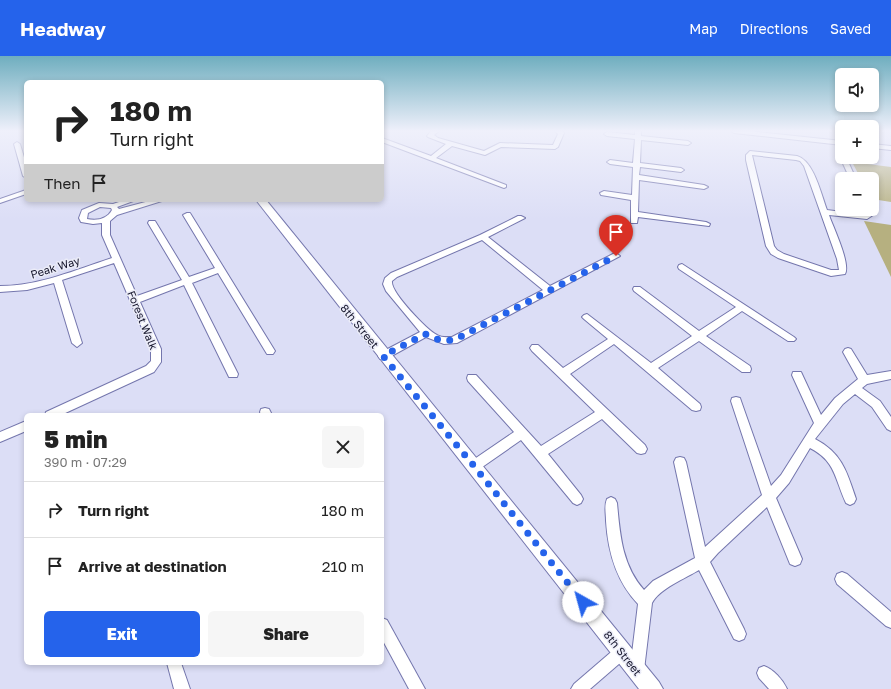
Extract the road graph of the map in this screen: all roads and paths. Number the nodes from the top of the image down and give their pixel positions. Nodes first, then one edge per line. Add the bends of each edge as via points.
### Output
1 (435, 161) edge
2 (637, 161) edge
3 (750, 161) edge
4 (802, 161) edge
5 (610, 162) dead end
6 (637, 165) junction
7 (681, 170) dead end
8 (636, 177) junction
9 (504, 186) dead end
10 (704, 187) dead end
11 (24, 193) edge
12 (604, 193) dead end
13 (635, 198) junction
14 (0, 201) edge
15 (88, 202) edge
16 (128, 202) edge
17 (255, 202) edge
18 (263, 202) edge
19 (97, 203) edge
20 (138, 203) edge
21 (835, 208) edge
22 (114, 209) junction
23 (822, 209) junction
24 (89, 210) junction
25 (835, 210) edge
26 (187, 215) dead end
27 (521, 218) dead end
28 (106, 219) junction
29 (92, 222) junction
30 (152, 223) dead end
31 (706, 224) dead end
32 (106, 235) junction
33 (483, 237) junction
34 (294, 243) junction
35 (616, 256) dead end
36 (116, 258) junction
37 (682, 267) dead end
38 (220, 269) junction
39 (57, 278) junction
40 (187, 282) junction
41 (0, 289) edge
42 (549, 290) junction
43 (638, 290) dead end
44 (136, 300) junction
45 (742, 306) junction
46 (587, 317) dead end
47 (425, 334) junction
48 (698, 335) junction
49 (614, 338) junction
50 (791, 339) dead end
51 (77, 343) dead end
52 (535, 348) dead end
53 (270, 351) dead end
54 (848, 352) dead end
55 (383, 356) junction
56 (650, 368) junction
57 (746, 369) dead end
58 (563, 373) junction
59 (233, 374) dead end
60 (891, 375) edge
61 (797, 376) dead end
62 (472, 378) dead end
63 (859, 384) junction
64 (736, 401) dead end
65 (696, 407) dead end
66 (54, 413) edge
67 (602, 413) junction
68 (820, 424) junction
69 (891, 426) edge
70 (24, 427) edge
71 (521, 434) junction
72 (0, 437) edge
73 (808, 441) junction
74 (641, 449) dead end
75 (540, 453) junction
76 (680, 462) dead end
77 (474, 466) junction
78 (769, 497) junction
79 (577, 498) dead end
80 (850, 499) dead end
81 (611, 504) dead end
82 (795, 559) dead end
83 (702, 561) junction
84 (842, 579) dead end
85 (645, 602) junction
86 (891, 621) edge
87 (384, 629) edge
88 (739, 634) dead end
89 (622, 652) junction
90 (175, 665) edge
91 (637, 672) junction
92 (764, 673) dead end
93 (182, 689) edge
94 (417, 689) edge
95 (579, 689) edge
96 (652, 689) edge
97 (779, 689) edge

1 - 9 street
2 - 6 street
3 - 23 street via 770,246 774,252 831,273 842,272 841,259
4 - 23 street via 812,178
5 - 6 street
6 - 7 street
6 - 8 street
8 - 10 street
8 - 13 street
11 - 14 street
12 - 13 street
13 - 31 street via 634,217
15 - 24 street
16 - 22 street
17 - 34 street, 8th Street
18 - 34 street, 8th Street
19 - 22 street
19 - 24 street
20 - 22 street
21 - 23 street
22 - 28 street
23 - 25 street
24 - 29 street via 83,218
26 - 38 street
27 - 33 street
28 - 29 street
28 - 32 street, Forest Walk
29 - 32 street, Forest Walk
30 - 40 street
32 - 36 street, Forest Walk
33 - 42 street
33 - 47 street via 394,275 388,280 389,289
34 - 55 street, 8th Street
35 - 42 street
36 - 39 street, Peak Way
36 - 44 street, Forest Walk
37 - 45 street
38 - 40 street
38 - 53 street
39 - 41 street, Peak Way via 18,289
39 - 51 street
40 - 44 street
40 - 59 street
42 - 47 street via 454,340 442,341
43 - 48 street
44 - 66 street, Forest Walk via 156,349 156,362 150,369
45 - 48 street
45 - 50 street
46 - 49 street
47 - 55 street
48 - 56 street
48 - 57 street
49 - 56 street
49 - 58 street
52 - 58 street
54 - 63 street
55 - 77 street, 8th Street
56 - 65 street
58 - 67 street
60 - 63 street
61 - 68 street
62 - 71 street
63 - 68 street via 839,401
63 - 69 street
64 - 78 street
67 - 74 street
67 - 75 street
68 - 73 street
70 - 72 street
71 - 75 street
71 - 77 street
73 - 78 street via 785,479
73 - 80 street via 821,447 834,458
75 - 79 street
76 - 83 street
77 - 89 street, 8th Street
78 - 82 street
78 - 83 street
81 - 85 street via 618,556 624,575
83 - 85 street via 658,586
83 - 88 street
84 - 86 street
85 - 91 street
87 - 94 street
89 - 91 street, 8th Street
89 - 95 street
90 - 93 street
91 - 96 street, 8th Street
92 - 97 street

